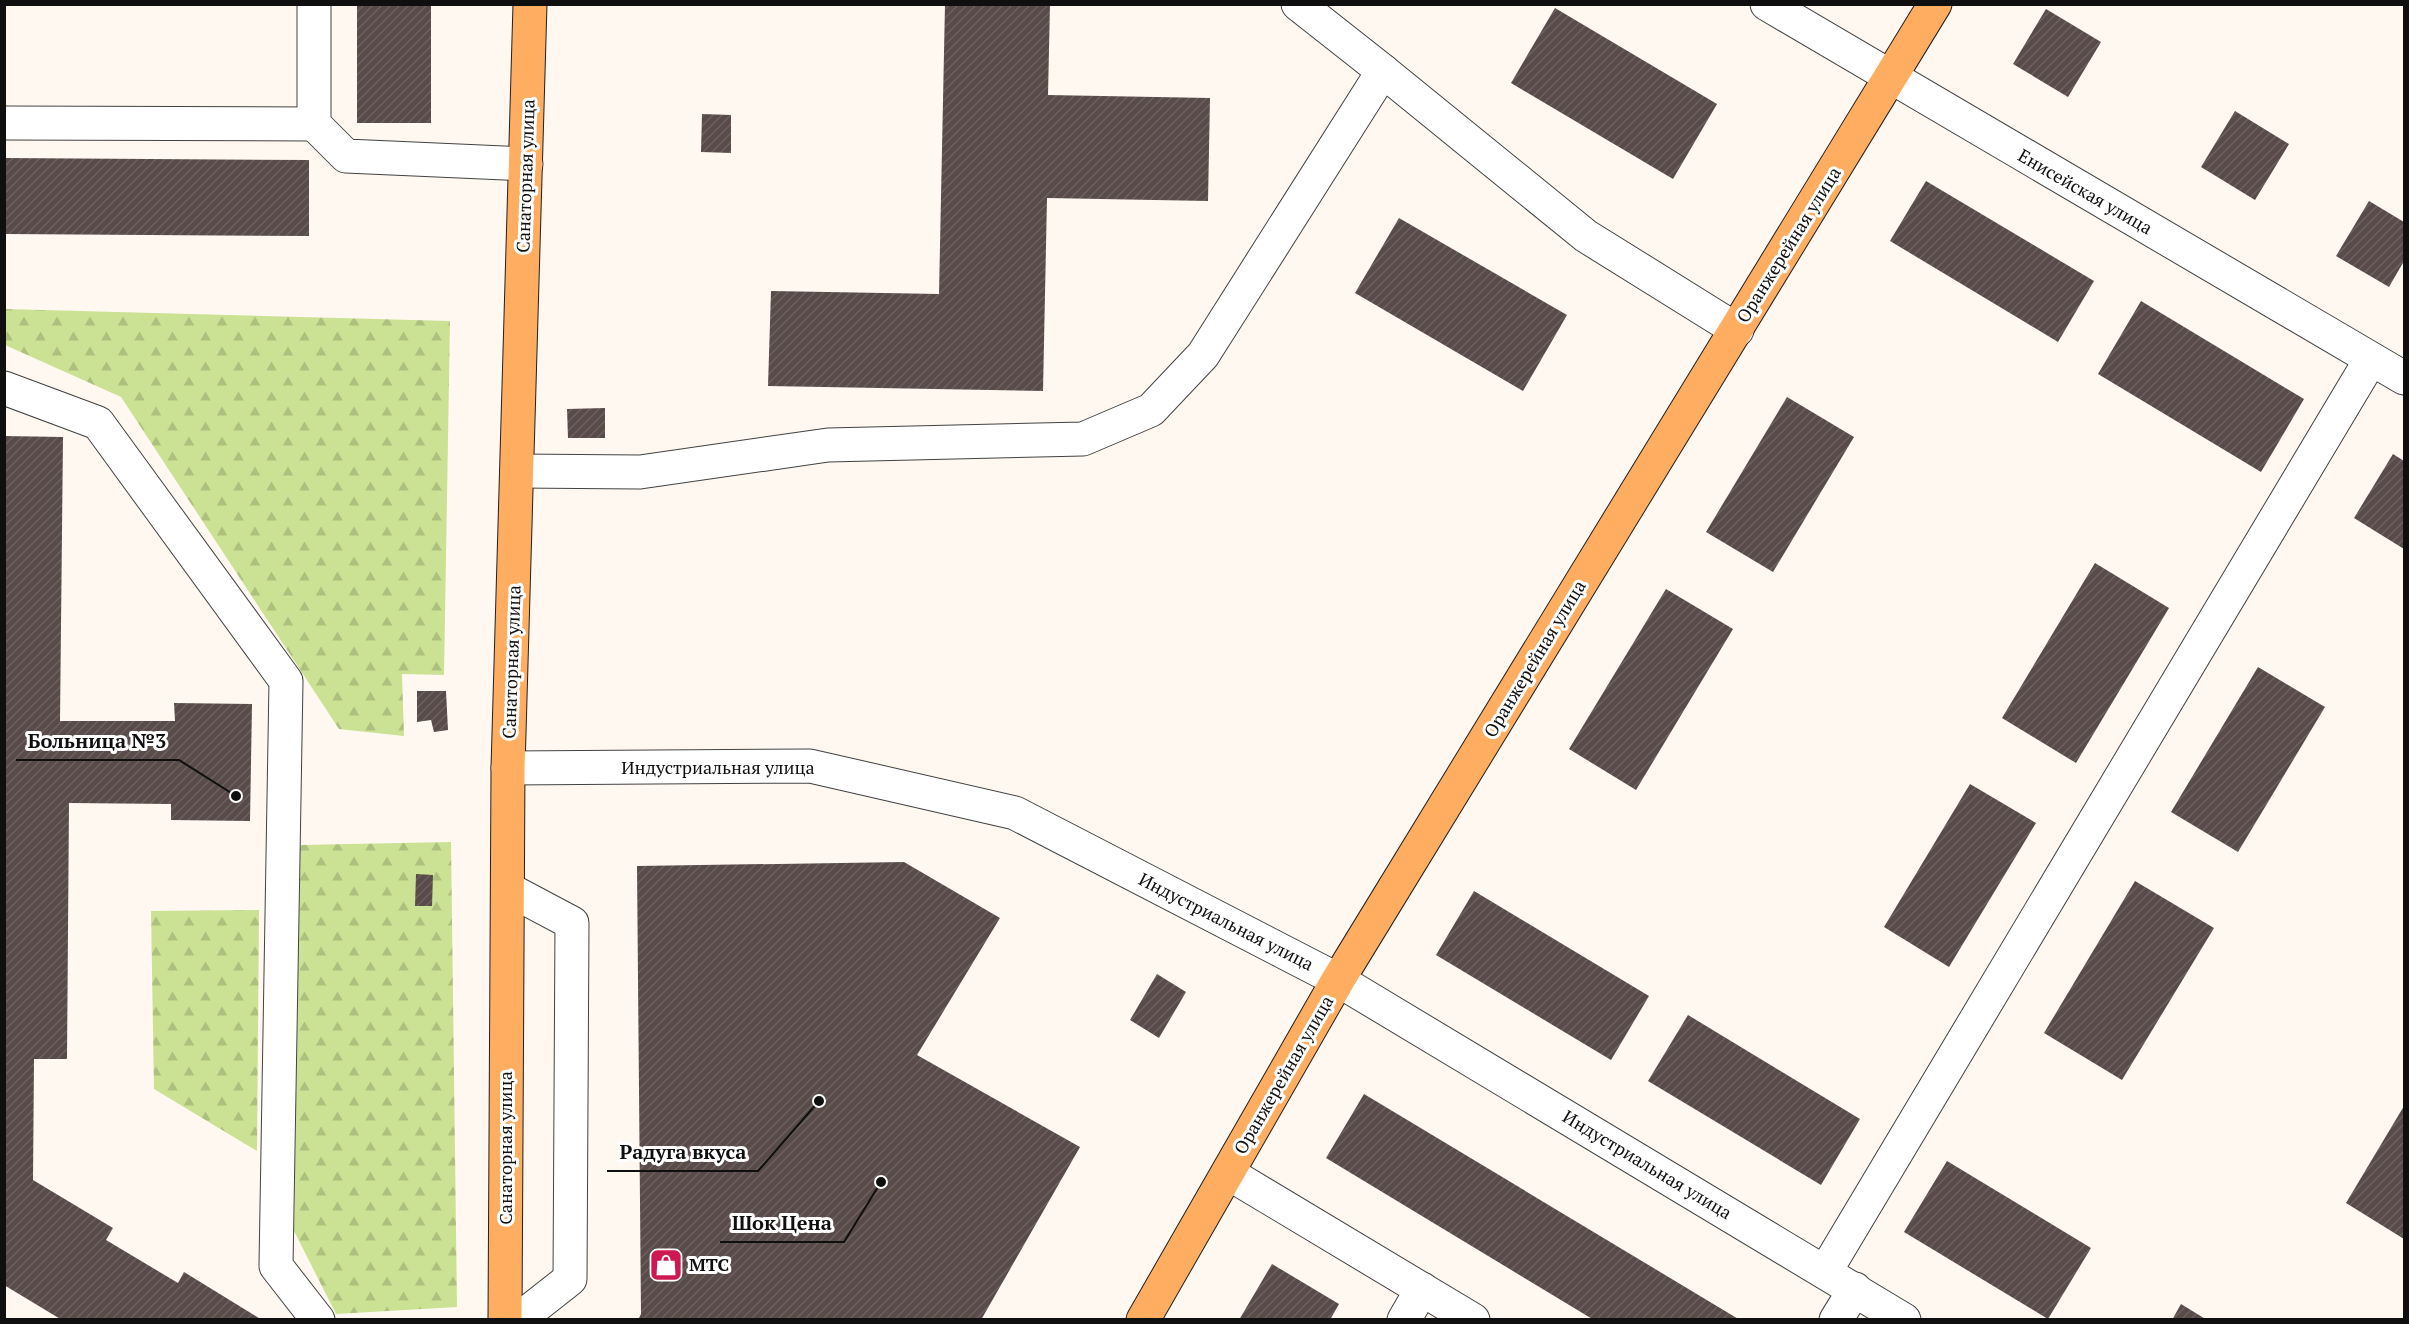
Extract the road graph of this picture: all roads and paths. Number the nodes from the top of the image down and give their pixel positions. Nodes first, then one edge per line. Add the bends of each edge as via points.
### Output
1 (314, 4) edge
2 (530, 4) edge
3 (1298, 4) edge
4 (1767, 4) edge
5 (1935, 4) edge
6 (1383, 71) junction
7 (1891, 78) junction
8 (4, 123) edge
9 (314, 124) junction
10 (526, 164) junction
11 (1737, 330) junction
12 (2371, 358) junction
13 (2404, 378) edge
14 (4, 388) edge
15 (517, 471) junction
16 (508, 768) junction
17 (508, 889) junction
18 (1338, 980) junction
19 (1228, 1173) junction
20 (1825, 1272) junction
21 (1422, 1289) junction
22 (1855, 1289) junction
23 (318, 1320) edge
24 (505, 1320) edge
25 (518, 1320) edge
26 (1143, 1320) edge
27 (1404, 1320) edge
28 (1473, 1320) edge
29 (1836, 1320) edge
30 (1904, 1320) edge

1 - 9 street
2 - 10 main road, Санаторная улица
3 - 6 street
4 - 7 street, Енисейская улица
5 - 7 main road, Оранжерейная улица
6 - 11 street via 1586,236
6 - 15 street via 1203,356 1151,410 1083,439 828,445 640,472
7 - 11 main road, Оранжерейная улица
7 - 12 street, Енисейская улица
8 - 9 street
9 - 10 street via 346,156
10 - 15 main road, Санаторная улица
11 - 18 main road, Оранжерейная улица
12 - 13 street, Енисейская улица
12 - 20 street
14 - 23 street via 98,423 286,681 276,1266
15 - 16 main road, Санаторная улица
16 - 17 main road, Санаторная улица
16 - 18 street, Индустриальная улица via 810,766 1015,813
17 - 24 main road, Санаторная улица
17 - 25 street via 572,923 570,1279
18 - 19 main road, Оранжерейная улица
18 - 20 street, Индустриальная улица
19 - 21 street
19 - 26 main road, Оранжерейная улица
20 - 22 street, Индустриальная улица
21 - 27 street
21 - 28 street
22 - 29 street
22 - 30 street, Индустриальная улица

